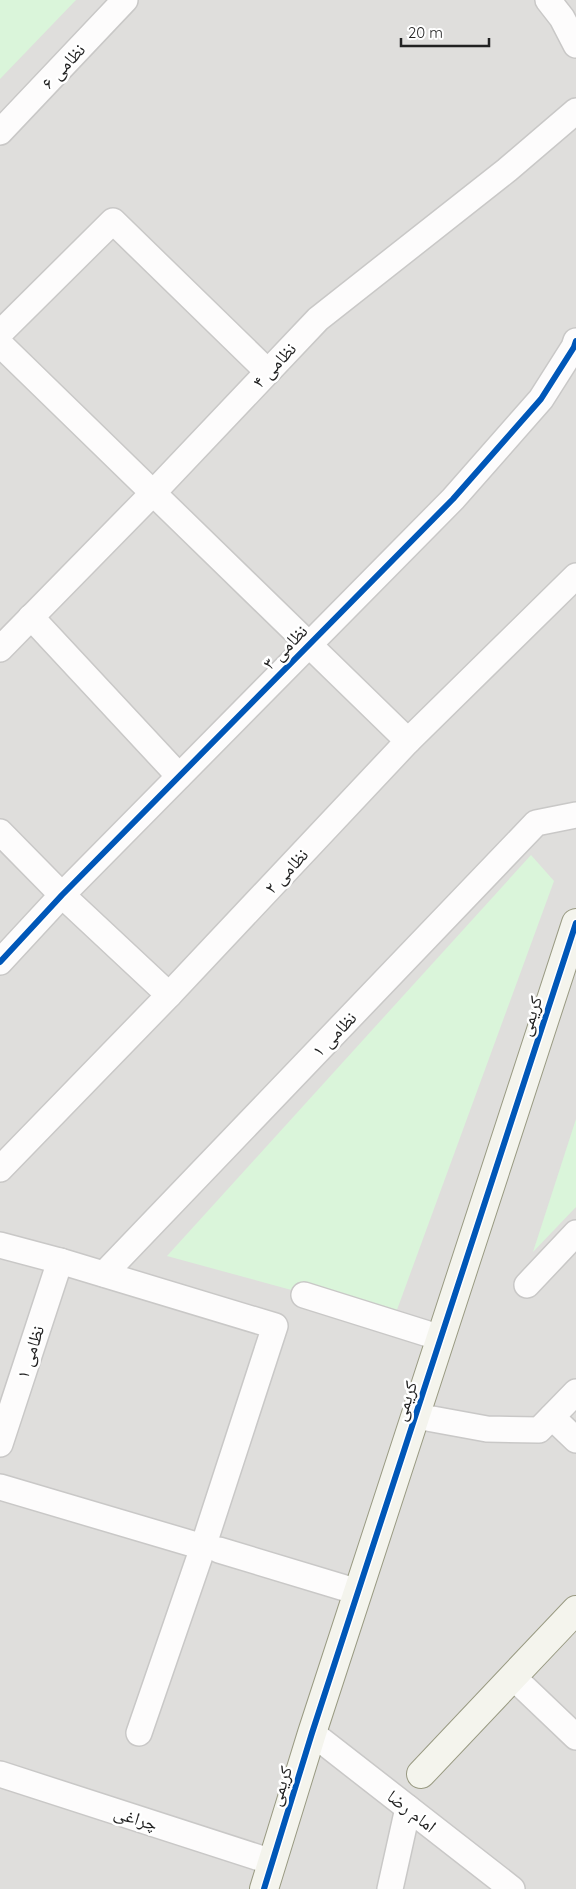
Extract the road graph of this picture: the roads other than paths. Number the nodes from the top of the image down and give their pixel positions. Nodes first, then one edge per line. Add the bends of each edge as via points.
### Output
1 (125, 0) edge
2 (548, 0) edge
3 (576, 45) edge
4 (576, 111) edge
5 (0, 132) edge
6 (0, 333) edge
7 (576, 341) edge
8 (0, 344) edge
9 (268, 372) junction
10 (153, 493) junction
11 (576, 576) edge
12 (31, 617) junction
13 (308, 644) junction
14 (0, 649) edge
15 (408, 742) junction
16 (179, 776) junction
17 (576, 815) edge
18 (0, 832) edge
19 (62, 895) junction
20 (576, 923) edge
21 (0, 962) edge
22 (169, 994) junction
23 (0, 1169) edge
24 (576, 1234) edge
25 (0, 1245) edge
26 (60, 1261) junction
27 (104, 1274) junction
28 (527, 1285) dead end
29 (304, 1295) dead end
30 (441, 1338) junction
31 (576, 1392) edge
32 (416, 1416) junction
33 (552, 1417) junction
34 (576, 1440) edge
35 (0, 1444) edge
36 (0, 1486) edge
37 (211, 1549) junction
38 (358, 1592) junction
39 (576, 1610) edge
40 (513, 1676) junction
41 (139, 1733) dead end
42 (312, 1733) junction
43 (576, 1737) edge
44 (0, 1774) edge
45 (421, 1774) dead end
46 (408, 1808) junction
47 (272, 1862) junction
48 (264, 1889) edge
49 (390, 1889) edge
50 (512, 1889) edge

1 - 5 street, نظامی ۶
2 - 3 street
4 - 9 street, نظامی ۴ via 507,170 318,319
6 - 9 street via 113,221
7 - 13 street, نظامی ۳ via 540,399 453,499
8 - 10 street
9 - 10 street, نظامی ۴
10 - 12 street, نظامی ۴
10 - 13 street
11 - 15 street, نظامی ۲
12 - 14 street, نظامی ۴
12 - 16 street
13 - 15 street
13 - 16 street, نظامی ۳
15 - 22 street, نظامی ۲
16 - 19 street, نظامی ۳
17 - 27 street, نظامی ۱ via 536,823
18 - 19 street
19 - 21 street, نظامی ۳
19 - 22 street
20 - 30 street, کریمی
22 - 23 street, نظامی ۲
24 - 28 street
25 - 26 street
26 - 27 street
26 - 35 street, نظامی ۱
27 - 37 street via 275,1326
29 - 30 street
30 - 32 street, کریمی
31 - 33 street
32 - 33 street via 487,1429 539,1430
32 - 38 street, کریمی
33 - 34 street
36 - 37 street
37 - 38 street
37 - 41 street
38 - 42 street, کریمی
39 - 40 street
40 - 43 street
40 - 45 street
42 - 46 street, امام رضا
42 - 47 street, کریمی
44 - 47 street, چراغی
46 - 49 street
46 - 50 street, امام رضا
47 - 48 street, کریمی

